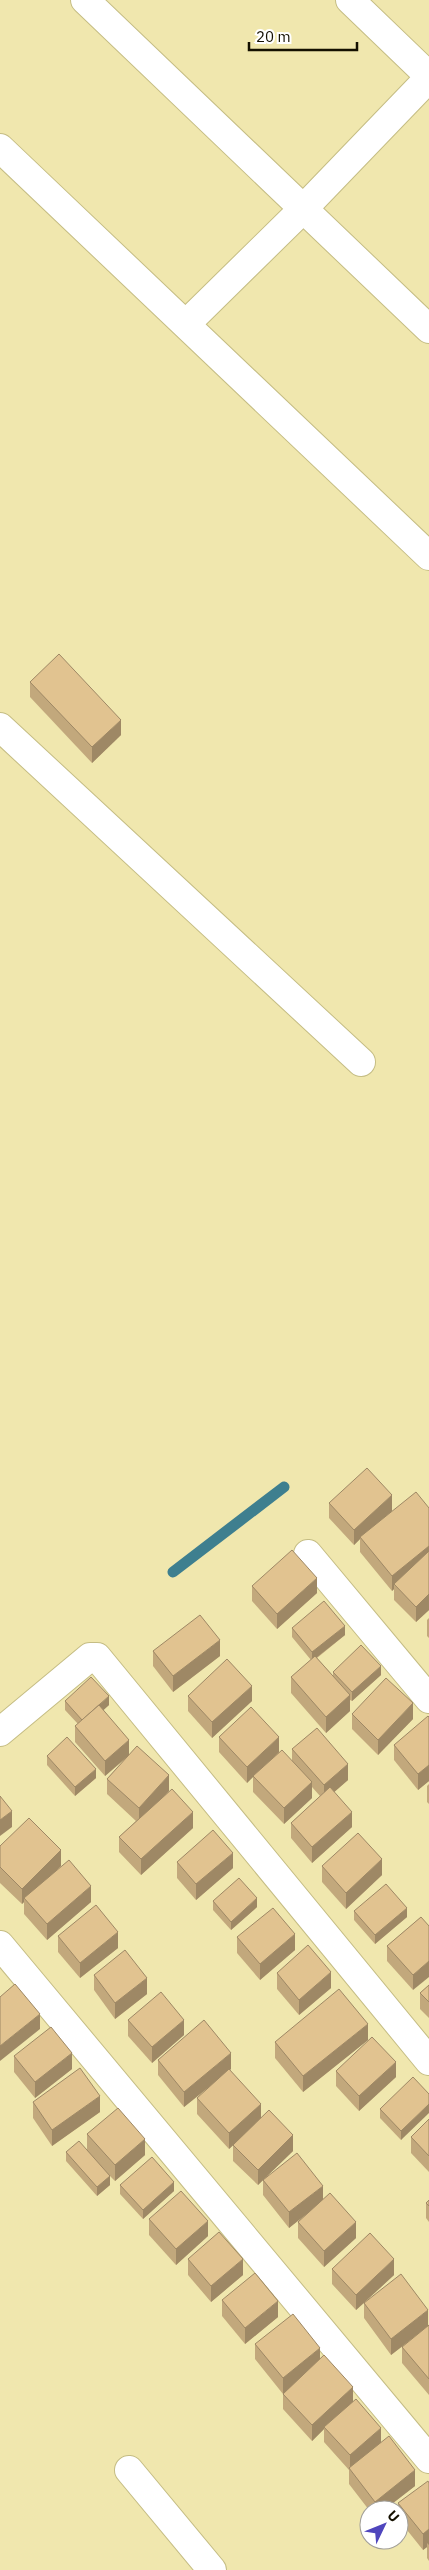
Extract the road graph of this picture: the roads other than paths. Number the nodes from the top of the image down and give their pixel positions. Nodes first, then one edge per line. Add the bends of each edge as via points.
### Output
1 (85, 0) edge
2 (350, 0) edge
3 (429, 77) edge
4 (0, 148) edge
5 (303, 209) junction
6 (186, 324) junction
7 (429, 329) edge
8 (429, 556) edge
9 (0, 726) edge
10 (361, 1062) dead end
11 (308, 1554) dead end
12 (429, 1699) edge
13 (0, 1732) edge
14 (0, 1944) edge
15 (429, 2061) edge
16 (429, 2459) edge
17 (129, 2470) dead end
18 (212, 2570) edge

1 - 5 street
2 - 3 street
3 - 5 street
4 - 6 street
5 - 6 street
5 - 7 street
6 - 8 street
9 - 10 street
11 - 12 street
13 - 15 street via 90,1657 97,1657
14 - 16 street
17 - 18 street

